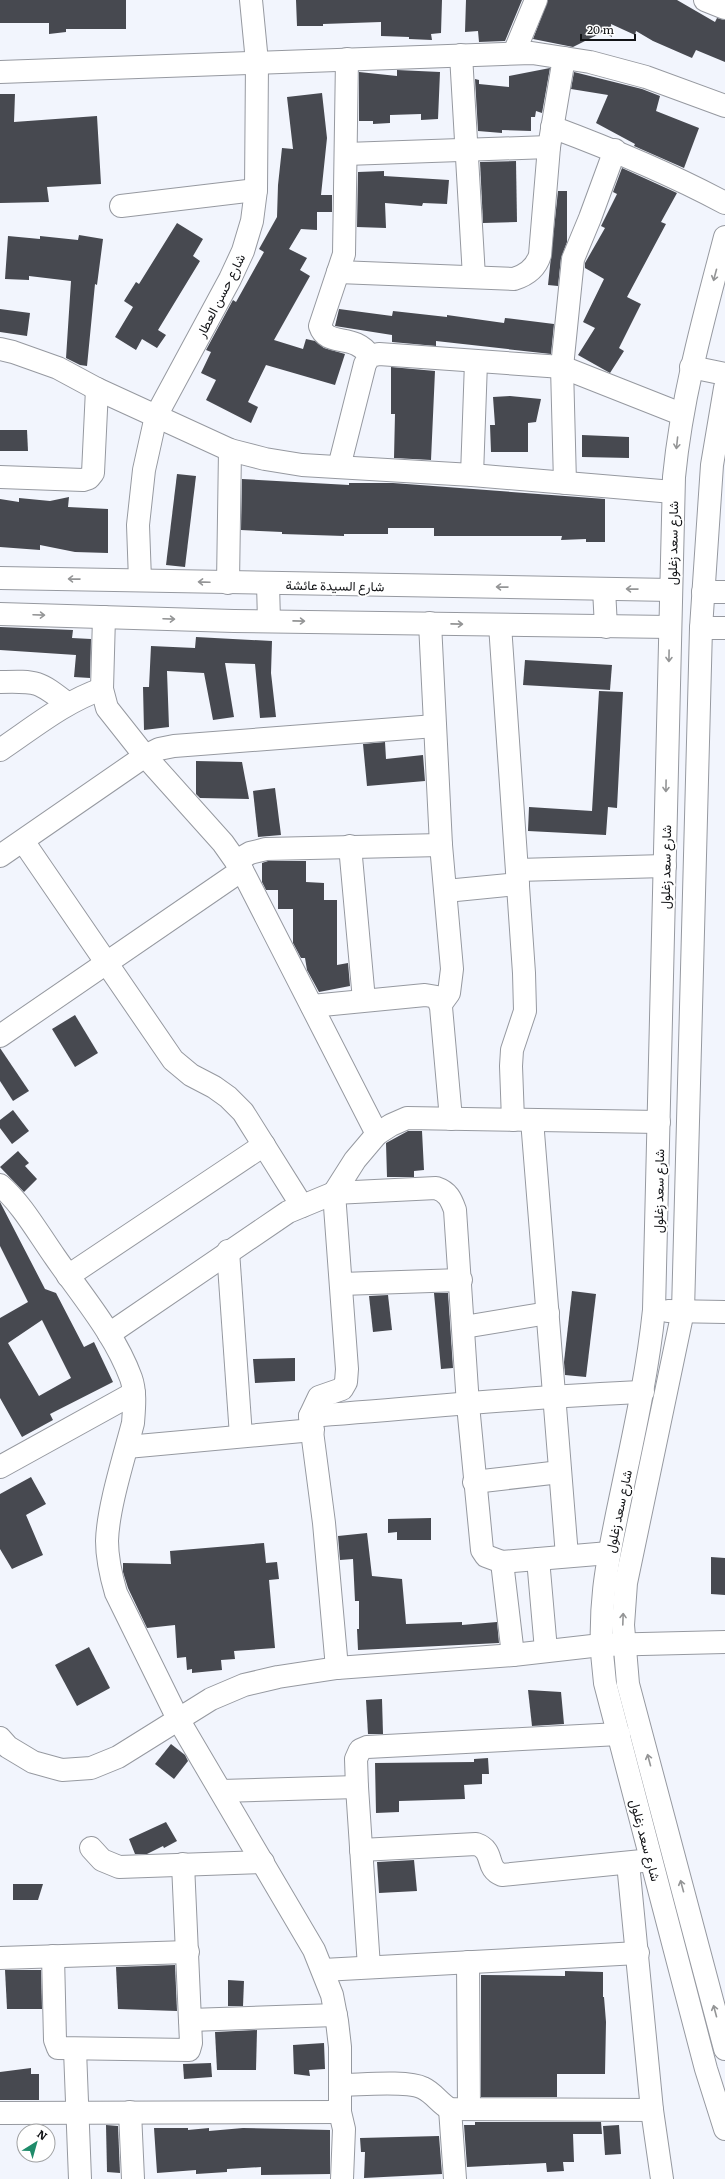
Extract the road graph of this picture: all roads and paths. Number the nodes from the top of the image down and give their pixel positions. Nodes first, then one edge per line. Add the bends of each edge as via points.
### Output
1 (251, 0) edge
2 (536, 0) edge
3 (705, 0) edge
4 (725, 8) edge
5 (514, 53) junction
6 (461, 55) junction
7 (564, 58) junction
8 (347, 59) junction
9 (257, 62) junction
10 (0, 72) edge
11 (725, 106) edge
12 (550, 137) junction
13 (466, 149) junction
14 (615, 150) junction
15 (346, 154) junction
16 (256, 190) junction
17 (725, 203) edge
18 (120, 206) dead end
19 (725, 237) edge
20 (338, 272) junction
21 (474, 277) junction
22 (0, 349) edge
23 (370, 356) junction
24 (476, 362) junction
25 (562, 367) junction
26 (691, 367) junction
27 (725, 374) edge
28 (725, 388) edge
29 (97, 389) junction
30 (682, 414) junction
31 (156, 416) junction
32 (230, 450) junction
33 (339, 467) junction
34 (472, 475) junction
35 (0, 477) edge
36 (565, 483) junction
37 (673, 492) junction
38 (718, 493) edge
39 (0, 578) edge
40 (140, 580) junction
41 (228, 583) junction
42 (268, 584) junction
43 (604, 589) junction
44 (671, 590) junction
45 (703, 592) junction
46 (725, 592) edge
47 (0, 614) edge
48 (104, 617) junction
49 (269, 621) junction
50 (430, 623) junction
51 (500, 625) junction
52 (606, 627) junction
53 (670, 627) junction
54 (701, 628) junction
55 (725, 628) edge
56 (0, 682) edge
57 (102, 689) junction
58 (68, 704) junction
59 (435, 726) junction
60 (668, 734) junction
61 (698, 736) junction
62 (0, 750) edge
63 (145, 756) junction
64 (23, 841) junction
65 (441, 845) junction
66 (350, 846) junction
67 (0, 856) edge
68 (239, 865) junction
69 (664, 866) junction
70 (517, 877) junction
71 (446, 891) junction
72 (105, 962) junction
73 (364, 1000) junction
74 (441, 1004) junction
75 (312, 1006) junction
76 (0, 1036) edge
77 (451, 1119) junction
78 (523, 1120) junction
79 (659, 1122) junction
80 (377, 1134) junction
81 (264, 1145) junction
82 (0, 1185) edge
83 (334, 1193) junction
84 (302, 1206) junction
85 (228, 1251) junction
86 (68, 1276) junction
87 (460, 1280) junction
88 (341, 1284) junction
89 (654, 1310) junction
90 (683, 1311) junction
91 (725, 1312) edge
92 (548, 1313) junction
93 (464, 1327) junction
94 (109, 1334) junction
95 (643, 1392) junction
96 (134, 1393) junction
97 (554, 1395) junction
98 (468, 1405) junction
99 (312, 1423) junction
100 (241, 1436) junction
101 (127, 1447) junction
102 (0, 1467) edge
103 (560, 1472) junction
104 (474, 1482) junction
105 (609, 1553) junction
106 (567, 1556) junction
107 (538, 1559) junction
108 (502, 1562) junction
109 (725, 1642) edge
110 (601, 1645) junction
111 (624, 1645) junction
112 (546, 1650) junction
113 (513, 1655) junction
114 (337, 1668) junction
115 (178, 1719) junction
116 (619, 1734) junction
117 (0, 1738) edge
118 (357, 1787) junction
119 (221, 1791) junction
120 (91, 1848) dead end
121 (361, 1850) junction
122 (652, 1860) junction
123 (263, 1862) junction
124 (628, 1863) junction
125 (183, 1864) junction
126 (188, 1952) junction
127 (638, 1953) junction
128 (53, 1956) junction
129 (0, 1958) edge
130 (468, 1962) junction
131 (369, 1968) junction
132 (324, 1970) junction
133 (336, 2015) junction
134 (190, 2020) junction
135 (725, 2049) edge
136 (75, 2050) junction
137 (340, 2085) junction
138 (460, 2109) junction
139 (652, 2110) junction
140 (78, 2112) junction
141 (130, 2112) junction
142 (340, 2112) junction
143 (0, 2113) edge
144 (725, 2129) edge
145 (80, 2179) edge
146 (133, 2179) edge
147 (342, 2179) edge
148 (455, 2179) edge
149 (662, 2179) edge

1 - 9 street, شارع حسن العطار
2 - 5 street
3 - 4 street
5 - 6 street
5 - 7 street
6 - 8 street
6 - 13 street
7 - 11 street via 646,77
7 - 12 street
8 - 9 street
8 - 15 street
9 - 10 street
9 - 16 street, شارع حسن العطار
12 - 13 street
12 - 14 street
12 - 21 street via 542,248 538,262 529,272 514,279
13 - 15 street
13 - 21 street
14 - 17 street
14 - 25 street via 573,259
15 - 20 street via 344,254
16 - 18 street
16 - 31 street, شارع حسن العطار via 252,221 243,251
19 -> 26 street, شارع سعد زغلول
20 - 21 street
20 - 23 street via 320,326 322,333 327,337 356,343
22 - 29 street via 58,368
23 - 24 street via 379,354
23 - 33 street via 365,364
24 - 25 street
24 - 34 street
25 - 30 street
25 - 36 street
26 - 27 street
26 - 30 street, شارع سعد زغلول
28 - 38 street, شارع سعد زغلول via 717,432
29 - 31 street
29 - 35 street via 93,473 89,478 83,480
30 -> 37 street, شارع سعد زغلول
31 - 32 street
31 - 40 street, شارع حسن العطار via 144,470 138,525
32 - 33 street via 265,460
32 - 41 street
33 - 34 street
34 - 36 street
36 - 37 street
37 - 44 street, شارع سعد زغلول
38 - 45 street, شارع سعد زغلول
40 -> 39 street, شارع السيدة عائشة
41 -> 40 street, شارع السيدة عائشة
41 - 42 street, شارع السيدة عائشة
43 -> 42 street, شارع السيدة عائشة
42 - 49 street
44 -> 43 street, شارع السيدة عائشة
43 - 52 street
44 - 53 street, شارع سعد زغلول
45 - 46 street
45 - 54 street, شارع سعد زغلول
47 -> 48 street
48 -> 49 street
48 - 57 street
49 -> 50 street
50 -> 51 street
50 - 59 street
51 - 52 street
51 - 70 street
52 - 53 street
53 -> 60 street, شارع سعد زغلول
54 - 55 street
54 - 61 street, شارع سعد زغلول
56 - 58 street via 34,682
57 - 58 street
57 - 63 street via 109,712
58 - 62 street
59 - 63 street via 174,746 159,749
59 - 65 street
60 - 61 street
60 -> 69 street, شارع سعد زغلول
61 - 90 street, شارع سعد زغلول
63 - 64 street
63 - 68 street via 222,842
64 - 67 street
64 - 72 street
65 - 66 street
65 - 71 street
66 - 68 street via 266,849 250,853
66 - 73 street
68 - 72 street
68 - 75 street
69 - 70 street
69 - 79 street, شارع سعد زغلول
70 - 71 street
70 - 78 street via 525,1011 512,1050 511,1066
71 - 74 street via 452,981 449,993
72 - 76 street
72 - 81 street via 173,1060 191,1075 228,1097 243,1112
73 - 74 street via 430,995 437,997
73 - 75 street
74 - 77 street
75 - 80 street
77 - 78 street
77 - 80 street via 407,1118
78 - 79 street
78 - 92 street
79 - 89 street, شارع سعد زغلول
80 - 83 street via 355,1160
81 - 84 street
81 - 86 street
82 - 86 street via 17,1204
83 - 84 street
83 - 87 street via 436,1188 444,1191 450,1197 455,1210
83 - 88 street
84 - 85 street via 272,1221
85 - 94 street
85 - 100 street
86 - 94 street
87 - 88 street
87 - 93 street
88 - 99 street via 346,1382 342,1389 319,1397
89 - 90 street
89 - 95 street, شارع سعد زغلول
90 - 91 street
111 -> 90 street, شارع سعد زغلول via 626,1583
92 - 93 street
92 - 97 street
93 - 98 street
94 - 96 street via 132,1380
95 - 97 street
95 - 105 street, شارع سعد زغلول
96 - 101 street via 133,1423
96 - 102 street
97 - 98 street
97 - 103 street
98 - 99 street
98 - 104 street
99 - 100 street
99 - 114 street
100 - 101 street
101 - 115 street via 108,1524 108,1559 111,1576 116,1593
103 - 104 street
103 - 106 street
104 - 108 street via 482,1550 486,1556
105 - 106 street
105 - 110 street, شارع سعد زغلول via 601,1609
106 - 107 street
107 - 108 street
107 - 112 street
108 - 113 street
109 - 111 street
110 - 111 street
110 - 112 street
110 - 116 street, شارع سعد زغلول via 605,1683
135 -> 111 street, شارع سعد زغلول via 628,1684
112 - 113 street
113 - 114 street
114 - 115 street via 244,1685 211,1699
115 - 117 street via 118,1757 91,1768 62,1770 33,1762 8,1747
115 - 119 street
116 - 118 street via 367,1747 360,1750 356,1756
116 - 122 street, شارع سعد زغلول
118 - 119 street
118 - 121 street
119 - 123 street
120 - 125 street via 102,1860 119,1867
121 - 124 street via 476,1844 484,1846 489,1853 492,1868 502,1875
121 - 131 street
122 - 124 street
122 - 144 street, شارع سعد زغلول via 706,2069
123 - 125 street
123 - 132 street
124 - 127 street
125 - 126 street
126 - 128 street
126 - 134 street
127 - 130 street
127 - 139 street
128 - 129 street
128 - 136 street via 55,2043 61,2050
130 - 131 street
130 - 138 street
131 - 132 street
132 - 133 street
133 - 134 street
133 - 137 street via 340,2047
134 - 136 street via 191,2047 187,2050
136 - 140 street
137 - 138 street via 414,2085 431,2092 444,2106
137 - 142 street
138 - 139 street
138 - 148 street
139 - 149 street
140 - 141 street
140 - 143 street
140 - 145 street
141 - 142 street
141 - 146 street
142 - 147 street via 344,2129

